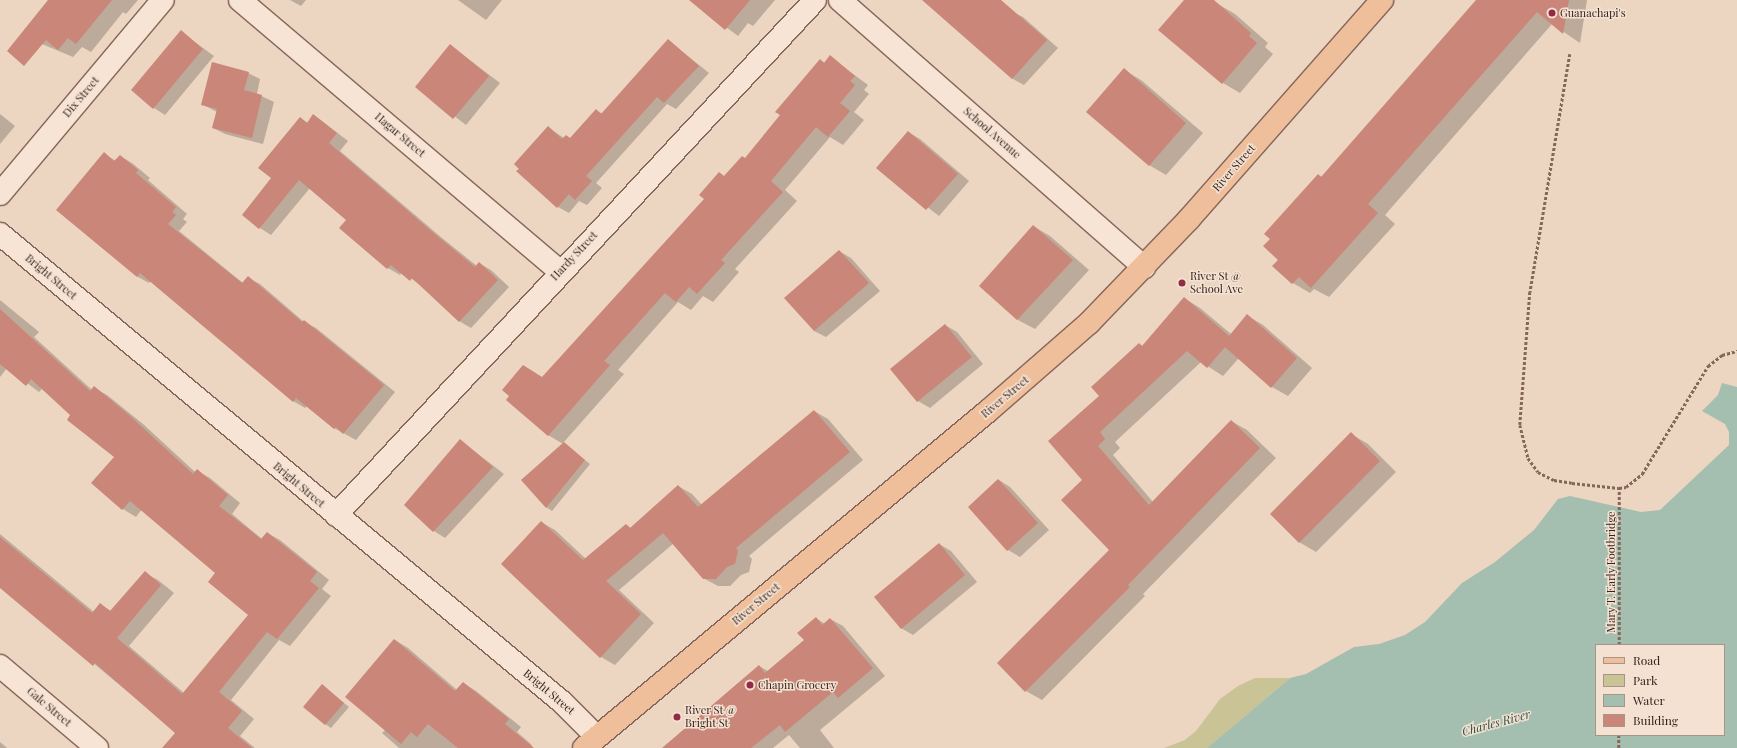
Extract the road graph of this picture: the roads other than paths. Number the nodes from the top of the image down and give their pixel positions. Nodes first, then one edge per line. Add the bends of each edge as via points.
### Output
1 (163, 0) edge
2 (240, 0) edge
3 (815, 0) edge
4 (840, 0) edge
5 (1382, 0) edge
6 (0, 194) edge
7 (0, 234) edge
8 (1144, 267) junction
9 (560, 271) junction
10 (336, 515) junction
11 (0, 666) edge
12 (590, 742) edge
13 (97, 748) edge

1 - 6 street, Dix Street
2 - 9 street, Hagar Street
3 - 9 street, Hardy Street
4 - 8 street, School Avenue
5 - 8 main road, River Street
7 - 10 street, Bright Street
8 - 12 main road, River Street via 1046,362
9 - 10 street, Hardy Street
10 - 12 street, Bright Street via 562,702
11 - 13 street, Gale Street

